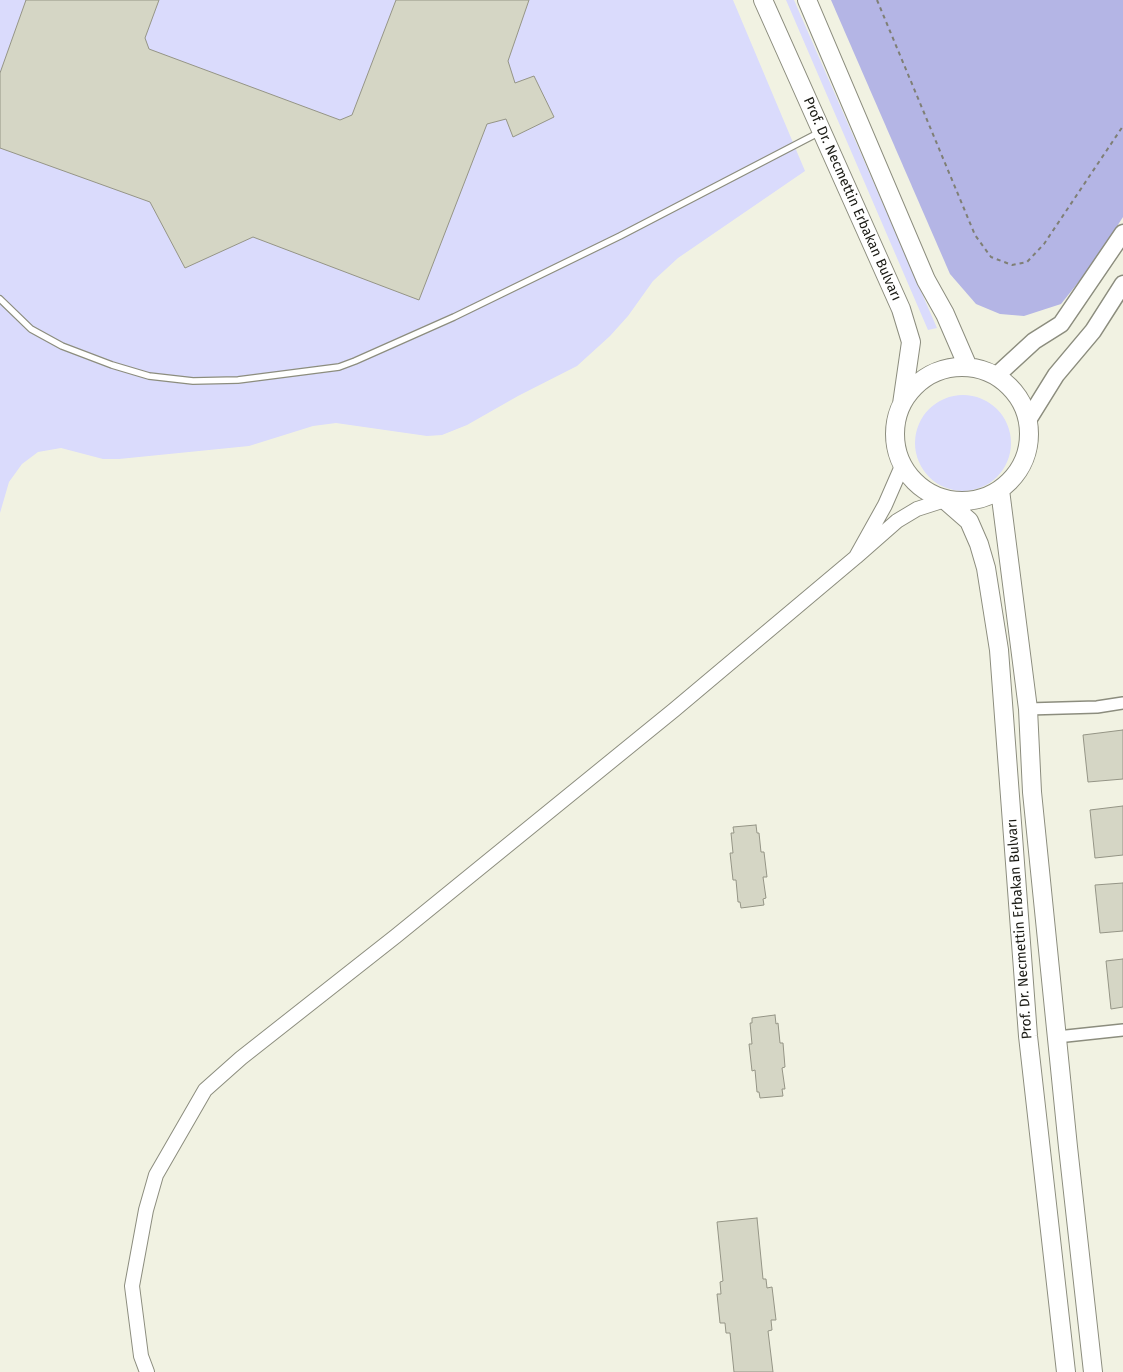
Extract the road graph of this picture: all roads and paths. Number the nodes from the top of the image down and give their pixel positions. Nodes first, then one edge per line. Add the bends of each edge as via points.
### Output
1 (763, 0) edge
2 (807, 0) edge
3 (877, 0) edge
4 (1123, 126) edge
5 (822, 131) junction
6 (1123, 233) edge
7 (1123, 284) edge
8 (0, 298) edge
9 (968, 367) junction
10 (996, 376) junction
11 (902, 404) junction
12 (1028, 420) junction
13 (902, 466) junction
14 (1000, 490) junction
15 (945, 500) junction
16 (856, 557) junction
17 (1123, 703) edge
18 (1028, 709) junction
19 (1123, 1030) edge
20 (1057, 1037) junction
21 (147, 1372) edge
22 (1066, 1372) edge
23 (1093, 1372) edge

1 - 5 main road, Prof. Dr. Necmettin Erbakan Bulvarı
2 - 9 main road via 926,280
3 - 4 path via 975,235 991,256 1012,265 1026,262 1044,244
5 - 8 lane via 454,317 339,367 238,380 194,381 149,376 62,346 31,329
5 - 11 main road, Prof. Dr. Necmettin Erbakan Bulvarı via 908,331 911,342
6 - 10 main road via 1061,324 1034,341
7 - 12 main road via 1093,330 1056,375
9 - 10 main road
9 - 11 main road via 936,372 910,391
10 - 12 main road via 1021,402
11 - 13 main road via 895,425 895,446
12 - 14 main road via 1029,440 1024,459
13 - 15 main road via 920,487
13 - 16 street
14 - 15 main road via 983,499
14 - 18 main road, Prof. Dr. Necmettin Erbakan Bulvarı
15 - 16 street via 917,509 897,521
15 - 22 main road, Prof. Dr. Necmettin Erbakan Bulvarı via 969,521 979,544 999,650 1028,1036
16 - 21 street via 674,710 205,1090 156,1175 146,1210 132,1286 141,1356
17 - 18 street
18 - 20 main road, Prof. Dr. Necmettin Erbakan Bulvarı via 1032,792
19 - 20 street
20 - 23 main road, Prof. Dr. Necmettin Erbakan Bulvarı

